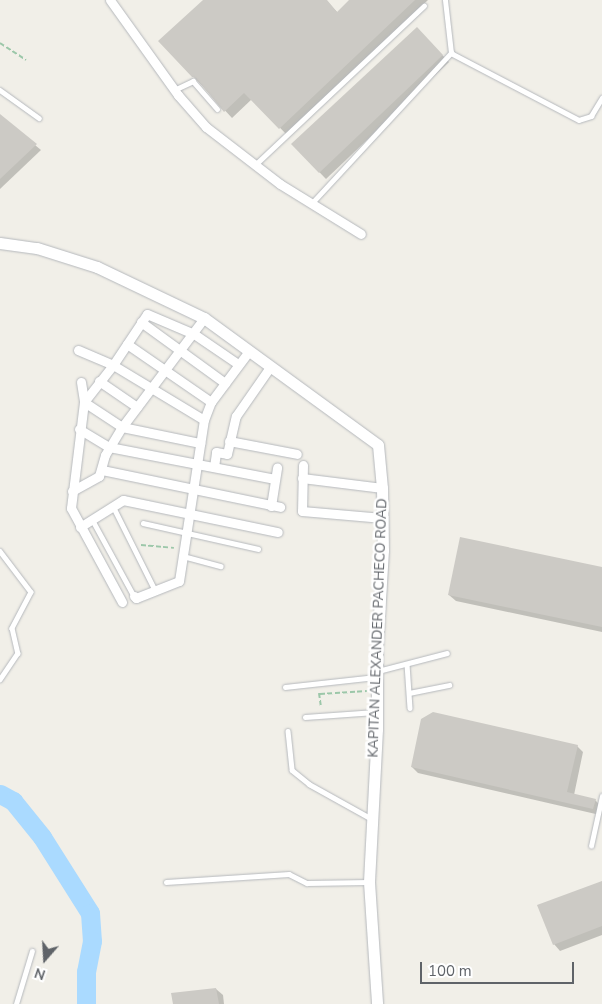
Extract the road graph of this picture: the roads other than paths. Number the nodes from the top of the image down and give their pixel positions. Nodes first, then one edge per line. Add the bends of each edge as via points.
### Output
1 (110, 0) edge
2 (445, 0) edge
3 (424, 6) dead end
4 (451, 53) junction
5 (0, 90) edge
6 (174, 90) junction
7 (602, 98) edge
8 (218, 109) dead end
9 (39, 118) dead end
10 (255, 165) junction
11 (312, 203) junction
12 (361, 234) dead end
13 (0, 243) edge
14 (204, 318) junction
15 (141, 322) junction
16 (194, 334) junction
17 (127, 344) junction
18 (78, 350) dead end
19 (181, 350) junction
20 (249, 351) junction
21 (238, 364) junction
22 (113, 365) junction
23 (270, 367) junction
24 (166, 369) junction
25 (99, 381) junction
26 (81, 382) dead end
27 (225, 383) junction
28 (152, 388) junction
29 (84, 402) junction
30 (211, 402) junction
31 (137, 407) junction
32 (204, 420) junction
33 (122, 427) junction
34 (79, 429) junction
35 (229, 441) junction
36 (200, 442) junction
37 (109, 447) junction
38 (297, 454) dead end
39 (196, 464) junction
40 (303, 464) dead end
41 (214, 467) junction
42 (277, 467) dead end
43 (102, 470) junction
44 (302, 478) junction
45 (275, 479) junction
46 (382, 488) junction
47 (72, 490) junction
48 (193, 490) junction
49 (113, 506) junction
50 (191, 513) junction
51 (383, 518) junction
52 (92, 519) junction
53 (142, 523) dead end
54 (80, 527) junction
55 (278, 532) dead end
56 (186, 534) junction
57 (258, 549) dead end
58 (0, 551) edge
59 (183, 552) junction
60 (221, 566) dead end
61 (155, 590) junction
62 (134, 596) joint
63 (122, 602) dead end
64 (448, 653) dead end
65 (407, 664) junction
66 (377, 674) junction
67 (0, 680) edge
68 (449, 685) dead end
69 (285, 687) dead end
70 (409, 693) junction
71 (410, 708) dead end
72 (376, 712) junction
73 (306, 717) dead end
74 (288, 731) dead end
75 (602, 796) edge
76 (372, 818) junction
77 (590, 846) dead end
78 (166, 882) dead end
79 (369, 882) junction
80 (32, 950) dead end
81 (16, 1004) edge
82 (377, 1004) edge

1 - 6 street
2 - 4 lane
3 - 10 lane
4 - 7 lane via 579,120 590,116
4 - 11 lane
5 - 9 lane
6 - 8 lane via 192,81
6 - 10 street via 206,127
10 - 11 street
11 - 12 street
13 - 14 street, KAPITAN ALEXANDER PACHECO ROAD via 43,250 97,267
14 - 16 street
14 - 20 street, KAPITAN ALEXANDER PACHECO ROAD
15 - 16 street via 149,314
15 - 17 street
15 - 19 street
16 - 19 street
16 - 21 street
17 - 22 street
17 - 24 street
18 - 22 street
19 - 24 street
19 - 27 street
20 - 21 street
20 - 23 street, KAPITAN ALEXANDER PACHECO ROAD
21 - 27 street
22 - 25 street
22 - 28 street
23 - 35 street via 236,416
23 - 46 street, KAPITAN ALEXANDER PACHECO ROAD via 378,446
24 - 28 street
24 - 30 street
25 - 29 street
25 - 31 street
26 - 29 street
27 - 30 street
28 - 31 street
28 - 32 street
29 - 33 street
29 - 34 street
30 - 32 street
31 - 33 street
32 - 36 street
33 - 36 street
33 - 37 street
34 - 37 street
34 - 47 street
35 - 38 street
35 - 41 street via 227,454 216,452
36 - 39 street
37 - 39 street
37 - 43 street
39 - 41 street
39 - 48 street
40 - 44 street
41 - 45 street
42 - 45 street
43 - 47 street via 100,476
43 - 48 street
44 - 46 street
44 - 51 street via 299,510
45 - 48 street via 275,507
46 - 51 street, KAPITAN ALEXANDER PACHECO ROAD
47 - 54 street via 71,508
48 - 50 street
49 - 50 street via 123,500
49 - 52 street
49 - 61 lane
50 - 55 street
50 - 56 street
51 - 66 street, KAPITAN ALEXANDER PACHECO ROAD
52 - 54 street
52 - 62 lane
53 - 56 lane
54 - 63 street
56 - 57 lane
56 - 59 street
58 - 67 lane via 31,592 12,628 18,653
59 - 60 lane
59 - 61 street via 179,581
61 - 62 street
64 - 65 lane
65 - 66 lane
65 - 70 lane
66 - 69 lane
66 - 72 street, KAPITAN ALEXANDER PACHECO ROAD
68 - 70 lane
70 - 71 lane
72 - 73 lane
72 - 76 street, KAPITAN ALEXANDER PACHECO ROAD
74 - 76 lane via 292,770 309,784
75 - 77 lane
76 - 79 street, KAPITAN ALEXANDER PACHECO ROAD
78 - 79 lane via 290,874 307,883
79 - 82 street, KAPITAN ALEXANDER PACHECO ROAD
80 - 81 lane

